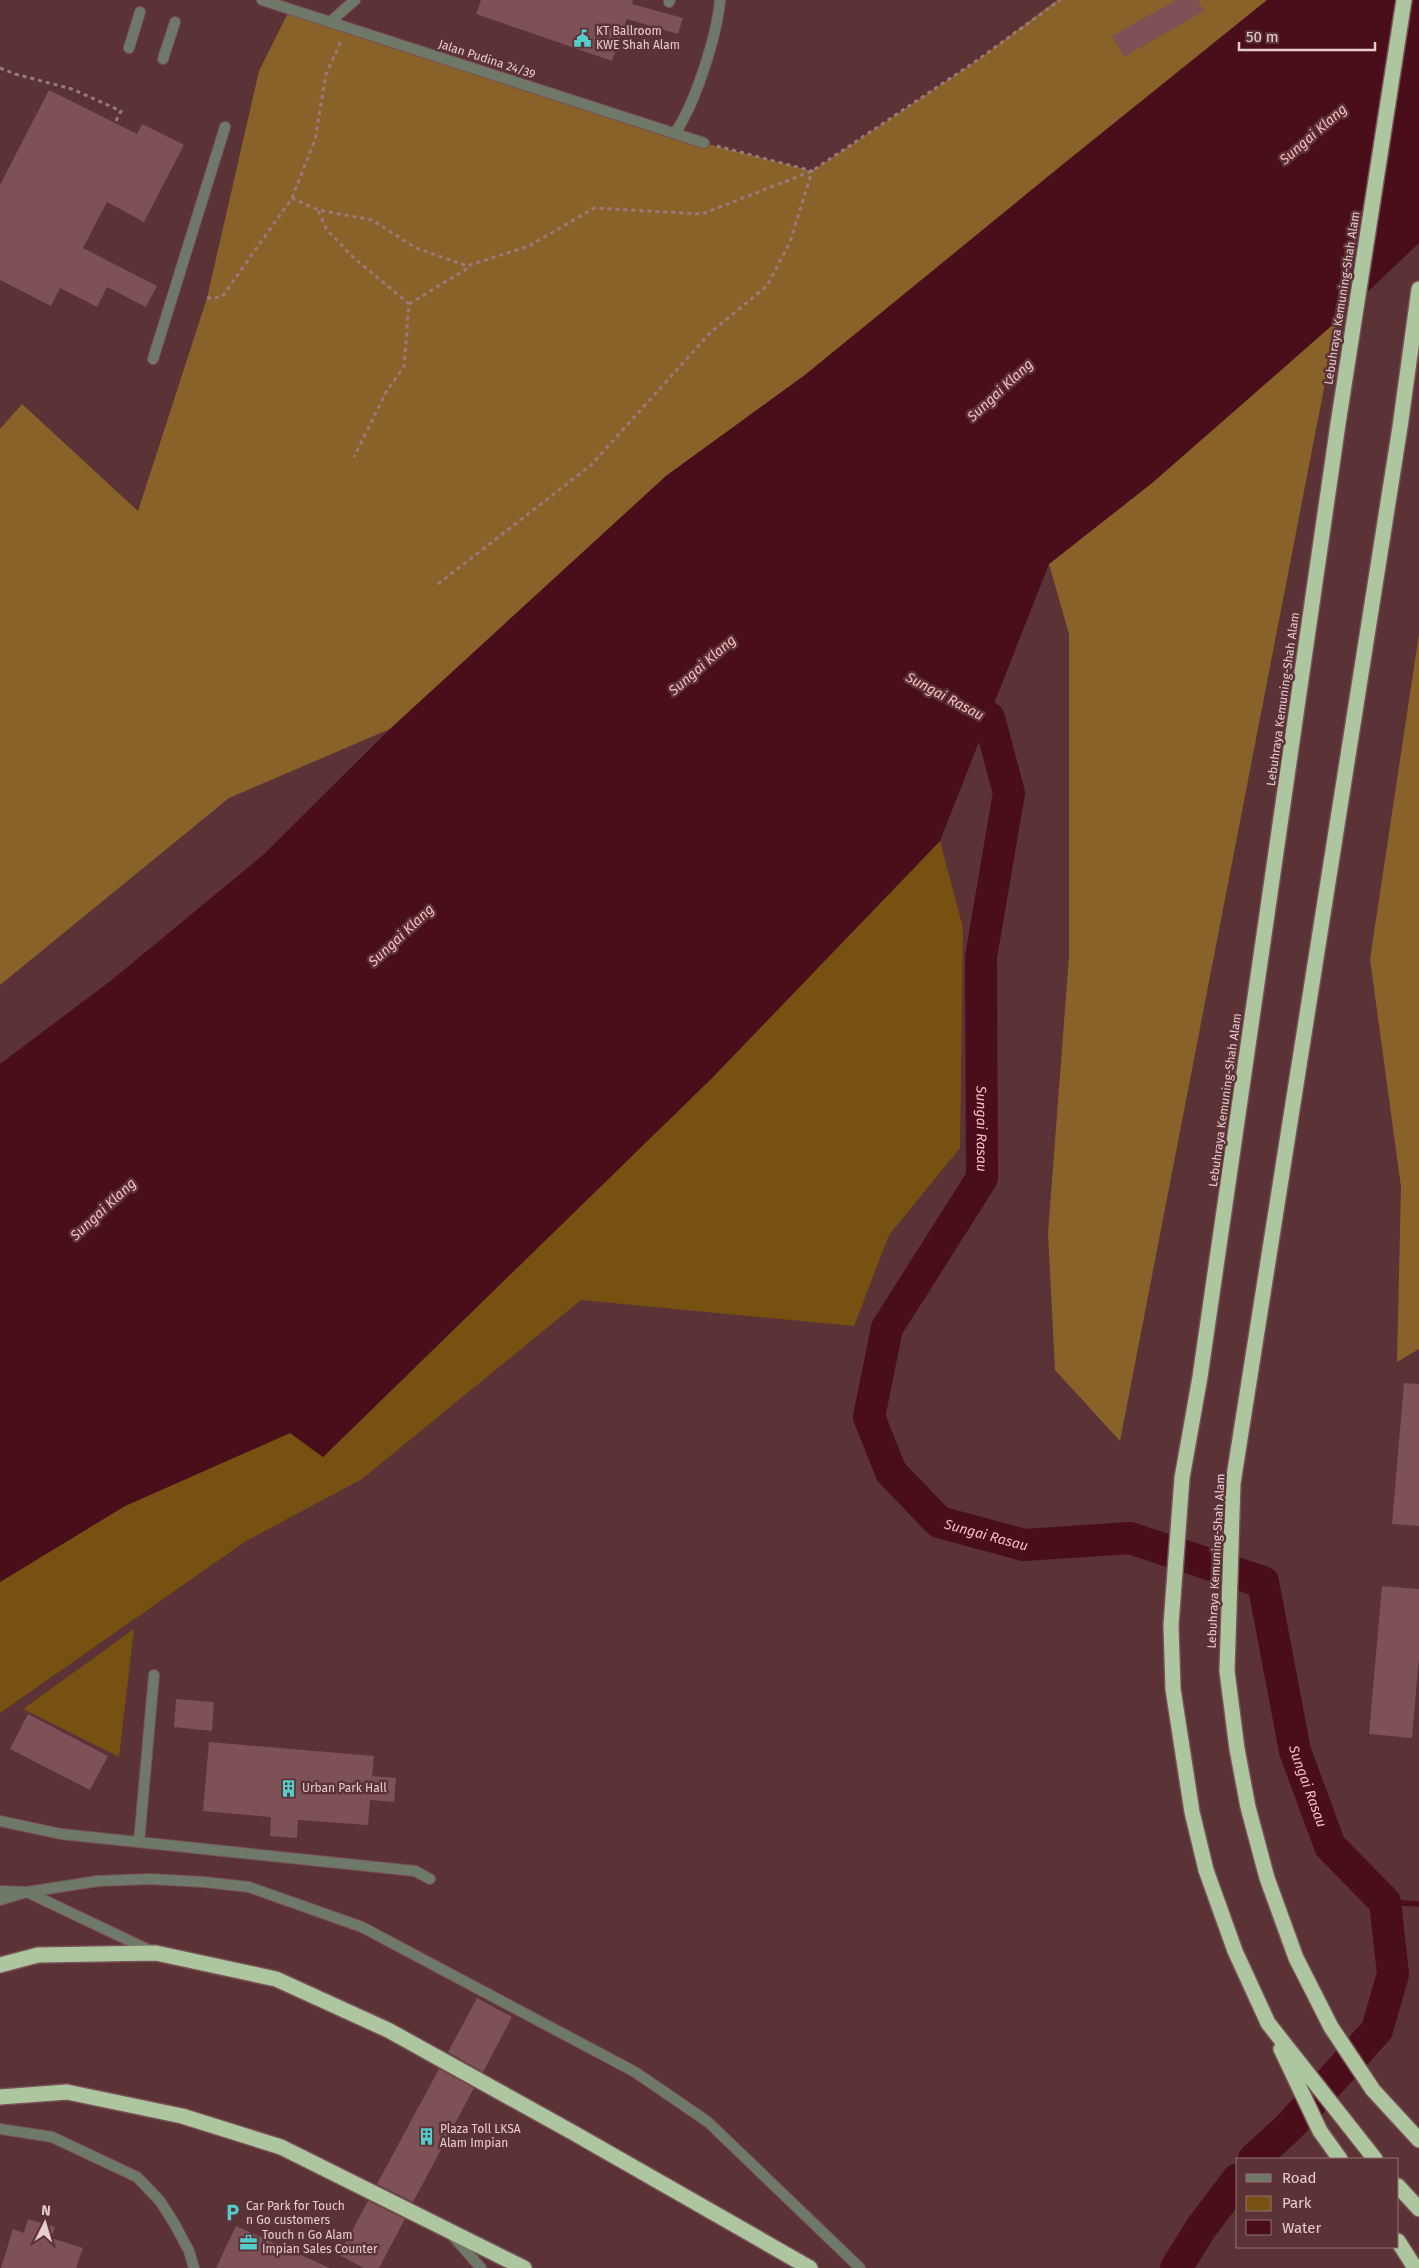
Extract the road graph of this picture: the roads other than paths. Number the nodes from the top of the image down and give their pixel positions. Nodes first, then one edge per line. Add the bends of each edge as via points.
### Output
1 (262, 0) edge
2 (355, 0) edge
3 (720, 0) edge
4 (1404, 0) edge
5 (140, 12) dead end
6 (175, 22) dead end
7 (330, 22) junction
8 (129, 48) dead end
9 (163, 59) dead end
10 (225, 127) dead end
11 (675, 133) junction
12 (704, 143) road end
13 (1419, 289) edge
14 (153, 359) dead end
15 (154, 1675) dead end
16 (0, 1821) edge
17 (139, 1842) junction
18 (430, 1879) dead end
19 (0, 1891) edge
20 (27, 1892) junction
21 (0, 1900) edge
22 (156, 1954) junction
23 (0, 1965) edge
24 (1268, 2023) junction
25 (0, 2097) edge
26 (0, 2129) edge
27 (1419, 2140) edge
28 (1339, 2158) edge
29 (1374, 2158) edge
30 (1399, 2187) edge
31 (1419, 2209) edge
32 (450, 2232) junction
33 (1399, 2243) edge
34 (194, 2268) edge
35 (481, 2268) edge
36 (524, 2268) edge
37 (810, 2268) edge
38 (860, 2268) edge
39 (1414, 2268) edge

1 - 7 street, Jalan Pudina 24/39
2 - 7 street
3 - 11 street via 704,64 685,119
4 - 24 highway, Lebuhraya Kemuning-Shah Alam via 1338,424 1200,1377 1182,1478 1175,1561 1171,1625 1174,1689 1192,1812 1206,1870 1235,1951
5 - 8 street
6 - 9 street
7 - 11 street, Jalan Pudina 24/39
10 - 14 street
11 - 12 street, Jalan Pudina 24/39
13 - 27 highway, Lebuhraya Kemuning-Shah Alam via 1397,447 1233,1483 1226,1671 1248,1807 1267,1878 1296,1958 1331,2027 1373,2090
15 - 17 street
16 - 17 street via 61,1834
17 - 18 street via 415,1871
19 - 20 street
20 - 21 street
20 - 22 street
20 - 38 street via 98,1881 150,1879 222,1884 249,1887 362,1927 635,2072 708,2122
22 - 23 highway via 38,1955
22 - 37 highway via 276,1978 388,2030
24 - 28 highway via 1320,2131
24 - 29 highway, Lebuhraya Kemuning-Shah Alam
25 - 32 highway via 67,2092 182,2116 281,2147
26 - 34 street via 52,2136 137,2177 160,2201 174,2223
30 - 31 highway
32 - 35 street
32 - 36 highway
33 - 39 highway

